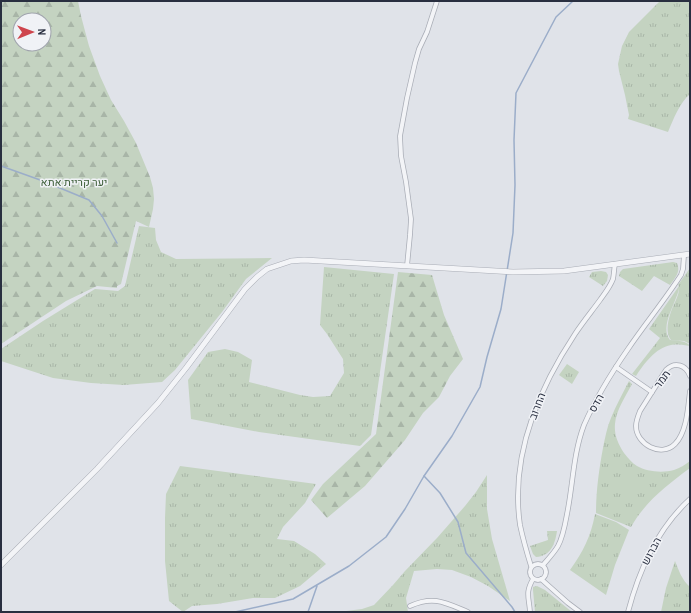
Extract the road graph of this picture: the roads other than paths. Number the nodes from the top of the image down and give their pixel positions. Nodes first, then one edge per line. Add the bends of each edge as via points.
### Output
1 (437, 1) edge
2 (690, 254) edge
3 (684, 255) junction
4 (615, 264) junction
5 (408, 266) junction
6 (616, 367) junction
7 (690, 376) edge
8 (690, 391) edge
9 (652, 392) junction
10 (690, 499) edge
11 (1, 565) edge
12 (543, 565) junction
13 (531, 566) junction
14 (533, 579) junction
15 (541, 580) junction
16 (410, 606) dead end
17 (468, 612) edge
18 (530, 612) edge
19 (579, 612) edge
20 (628, 612) edge

1 - 5 street via 415,63 400,136 411,219
2 - 3 street
3 - 4 street
3 - 6 street, הדס via 681,275
4 - 5 street via 564,271 513,272
4 - 13 street, החרוב via 610,285 547,380 525,438 519,476 519,506 520,524
5 - 11 street via 304,260 291,261 267,270 257,277 158,402 97,469
6 - 9 street, תמר
6 - 12 street, הדס via 591,411 578,443 562,536 558,546
7 - 9 street, תמר via 686,368 674,365 666,370
8 - 9 street, תמר via 686,420 681,434 674,445 663,449 648,446 637,431 637,418
10 - 20 street, הברוש via 679,509 653,547 638,578
12 - 13 street via 538,563
12 - 15 street via 546,573
13 - 14 street via 530,574
14 - 15 street
14 - 18 street via 528,587
15 - 19 street
16 - 17 street via 420,602 437,601

